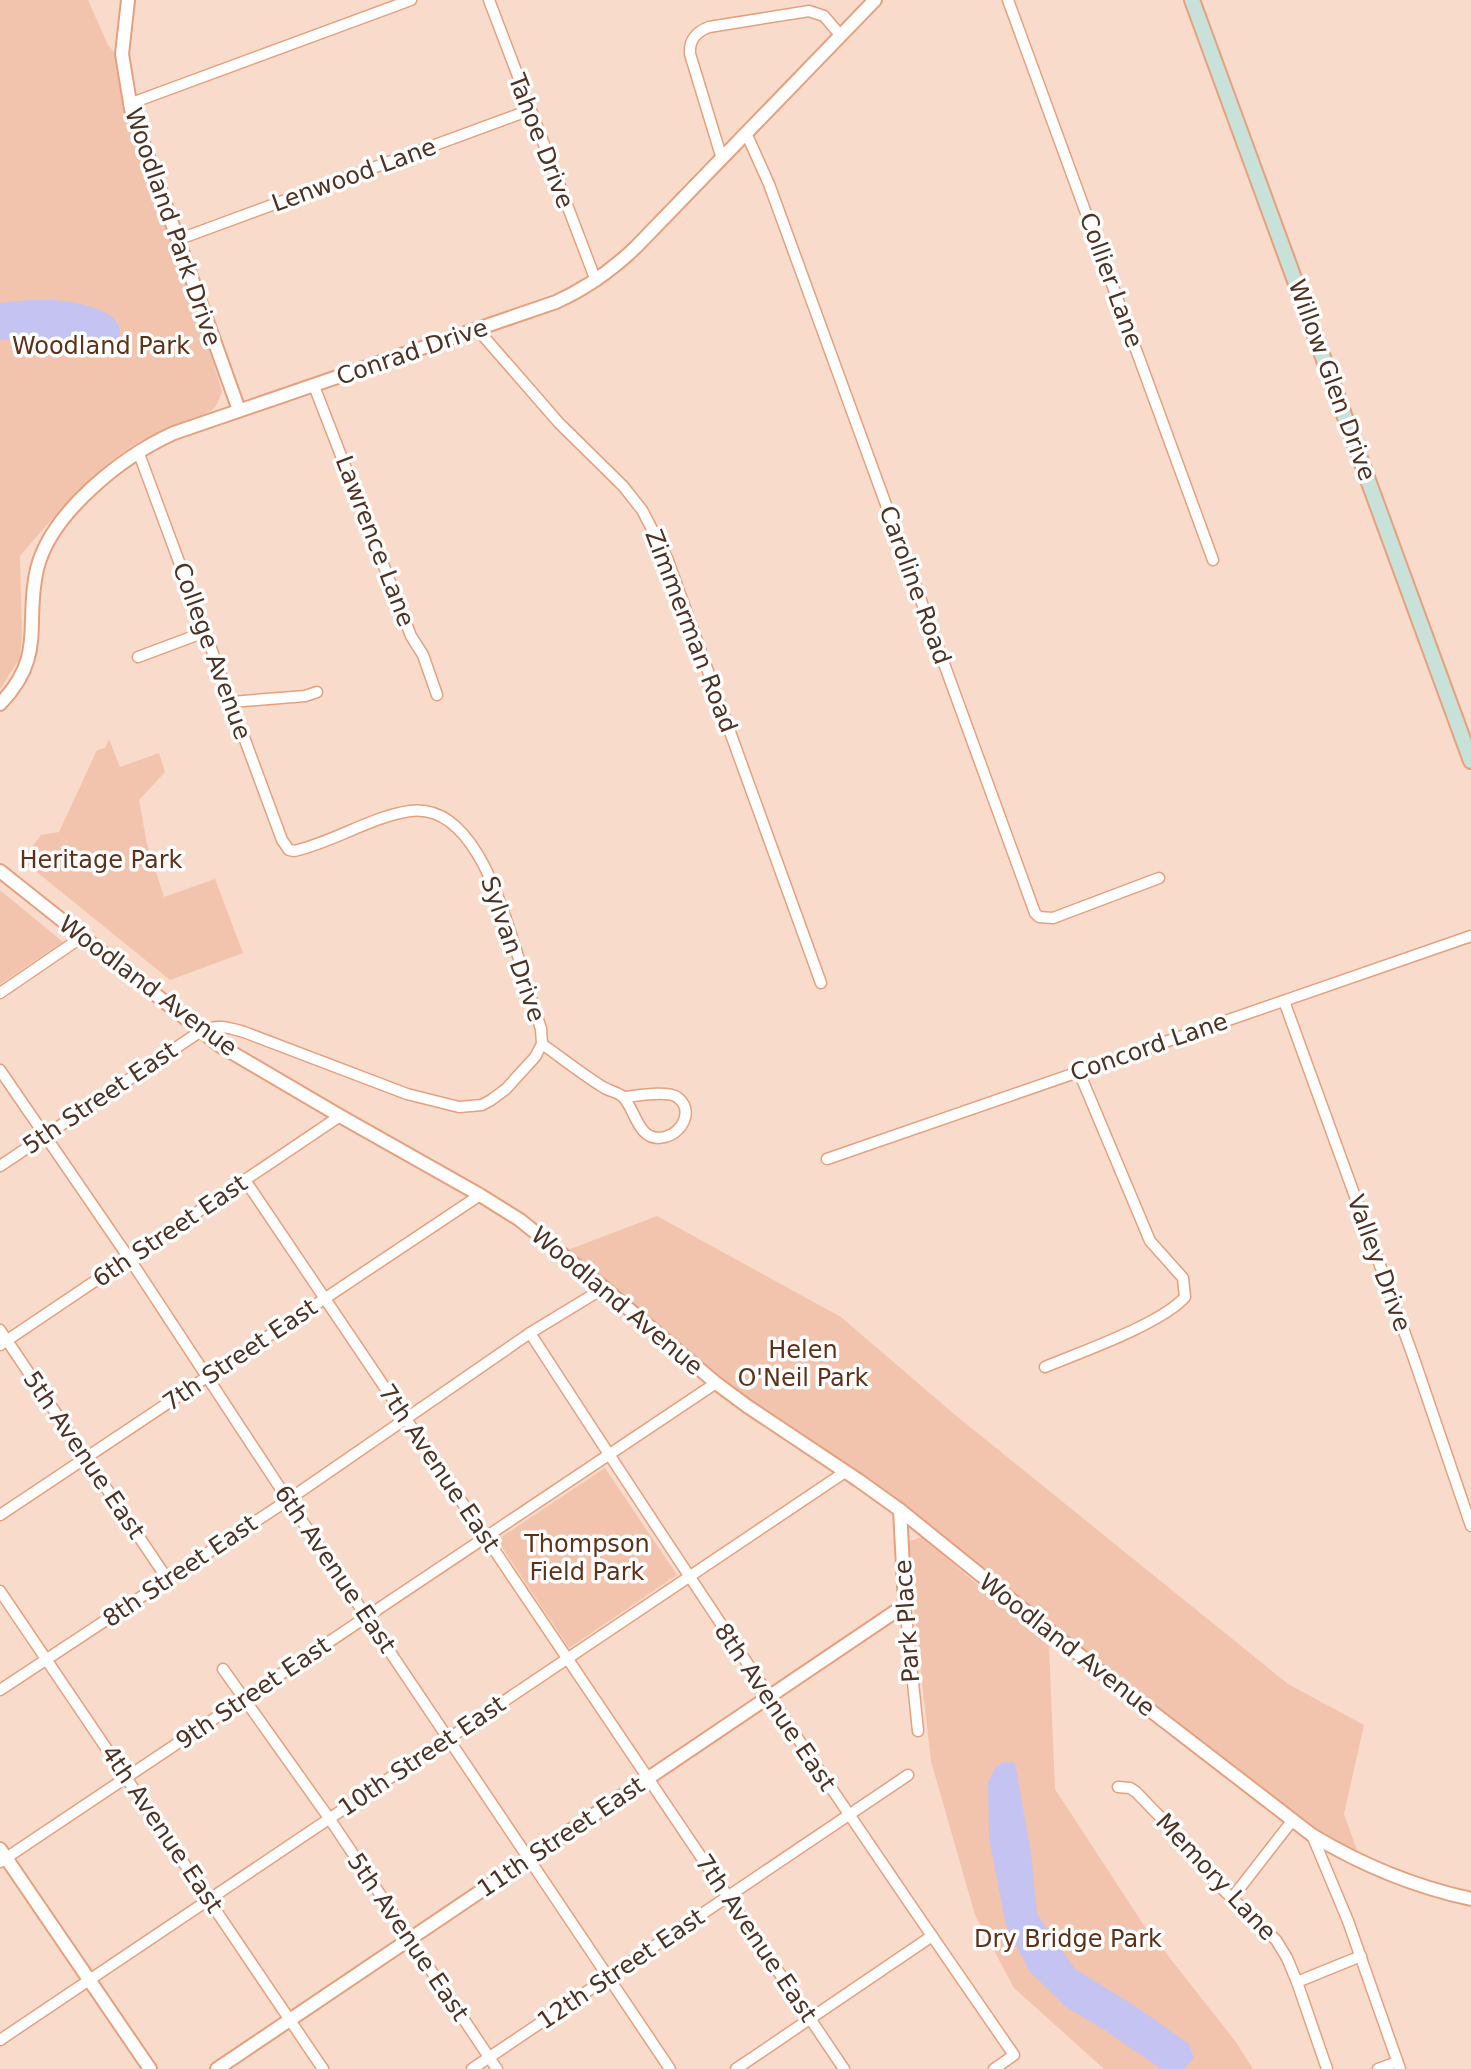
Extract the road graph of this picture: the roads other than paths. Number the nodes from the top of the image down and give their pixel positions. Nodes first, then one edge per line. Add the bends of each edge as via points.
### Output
1 (128, 0) edge
2 (411, 0) edge
3 (489, 0) edge
4 (875, 0) edge
5 (1008, 0) edge
6 (1192, 0) edge
7 (841, 36) junction
8 (130, 104) junction
9 (530, 110) junction
10 (746, 133) junction
11 (722, 159) junction
12 (177, 240) junction
13 (596, 281) junction
14 (478, 330) junction
15 (314, 386) junction
16 (239, 410) junction
17 (138, 451) junction
18 (1213, 560) dead end
19 (205, 632) junction
20 (138, 657) dead end
21 (317, 692) dead end
22 (437, 695) dead end
23 (231, 702) junction
24 (0, 704) edge
25 (1471, 761) edge
26 (289, 850) joint
27 (0, 871) edge
28 (1159, 878) dead end
29 (1471, 936) edge
30 (82, 937) junction
31 (821, 983) dead end
32 (0, 993) edge
33 (1284, 1001) junction
34 (201, 1031) junction
35 (542, 1044) junction
36 (0, 1070) edge
37 (1079, 1072) junction
38 (624, 1097) junction
39 (340, 1116) junction
40 (45, 1135) junction
41 (827, 1159) dead end
42 (0, 1166) edge
43 (245, 1180) junction
44 (480, 1195) junction
45 (130, 1258) junction
46 (604, 1287) junction
47 (325, 1298) junction
48 (0, 1330) edge
49 (530, 1333) junction
50 (3, 1342) edge
51 (1045, 1367) dead end
52 (208, 1376) junction
53 (716, 1383) junction
54 (405, 1418) junction
55 (609, 1455) junction
56 (86, 1458) junction
57 (845, 1472) junction
58 (288, 1500) junction
59 (900, 1510) junction
60 (0, 1515) edge
61 (1471, 1526) edge
62 (485, 1537) junction
63 (688, 1577) junction
64 (168, 1580) junction
65 (0, 1591) edge
66 (905, 1605) junction
67 (367, 1617) junction
68 (567, 1658) junction
69 (48, 1659) junction
70 (223, 1669) dead end
71 (0, 1690) edge
72 (769, 1697) junction
73 (244, 1699) junction
74 (918, 1731) dead end
75 (448, 1738) junction
76 (908, 1775) dead end
77 (127, 1777) junction
78 (648, 1778) junction
79 (1118, 1787) dead end
80 (849, 1815) junction
81 (330, 1818) junction
82 (1292, 1821) junction
83 (1312, 1835) junction
84 (2, 1856) edge
85 (529, 1858) junction
86 (727, 1897) junction
87 (1232, 1898) junction
88 (210, 1899) junction
89 (1471, 1899) edge
90 (932, 1936) junction
91 (409, 1939) junction
92 (1361, 1956) junction
93 (608, 1977) junction
94 (90, 1979) junction
95 (1297, 1982) junction
96 (810, 2019) junction
97 (289, 2020) junction
98 (0, 2040) edge
99 (489, 2058) junction
100 (1399, 2066) edge
101 (150, 2069) edge
102 (216, 2069) edge
103 (323, 2069) edge
104 (472, 2069) edge
105 (497, 2069) edge
106 (670, 2069) edge
107 (736, 2069) edge
108 (844, 2069) edge
109 (994, 2069) edge
110 (1327, 2069) edge
111 (1378, 2069) edge

1 - 8 street, Woodland Park Drive via 122,54
2 - 8 street
3 - 9 street, Tahoe Drive
4 - 7 street, Conrad Drive
5 - 18 street, Collier Lane
6 - 25 main road, Willow Glen Drive
7 - 10 street, Conrad Drive
7 - 11 street via 824,16 809,11 709,27 698,33 690,54
8 - 12 street, Woodland Park Drive
9 - 12 street, Lenwood Lane
9 - 13 street, Tahoe Drive
10 - 11 street, Conrad Drive
10 - 28 street, Caroline Road via 769,184 1035,913 1053,918
11 - 13 street, Conrad Drive
12 - 16 street, Woodland Park Drive
13 - 14 street, Conrad Drive via 556,302
14 - 15 street, Conrad Drive
14 - 31 street, Zimmerman Road via 559,423 623,486 656,533
15 - 16 street, Conrad Drive
15 - 22 street, Lawrence Lane
16 - 17 street, Conrad Drive
17 - 19 street, College Avenue
17 - 24 street, Conrad Drive via 101,480 50,539 38,567 29,654 22,676
19 - 20 street
19 - 23 street, College Avenue
21 - 23 street
23 - 26 street, College Avenue
26 - 35 street, Sylvan Drive via 411,811 435,813 445,819 464,836 492,882
27 - 30 street, Woodland Avenue
29 - 33 street, Concord Lane
30 - 32 street
30 - 34 street, Woodland Avenue
33 - 37 street, Concord Lane
33 - 61 street, Valley Drive
34 - 35 street, Sylvan Drive via 221,1025 407,1094 459,1107 482,1105 498,1096
34 - 39 street, Woodland Avenue
34 - 40 street, 5th Street East
35 - 38 street
36 - 40 street, 6th Avenue East
37 - 41 street, Concord Lane
37 - 51 street via 1150,1241 1183,1278 1185,1297 1176,1308
38 - 38 street via 677,1097 686,1117 682,1127 659,1139 646,1134
39 - 43 street, 6th Street East
39 - 44 street, Woodland Avenue
40 - 42 street, 5th Street East
40 - 45 street, 6th Avenue East
43 - 45 street, 6th Street East
43 - 47 street, 7th Avenue East
44 - 46 street, Woodland Avenue via 520,1220
44 - 47 street, 7th Street East
45 - 50 street, 6th Street East
45 - 52 street, 6th Avenue East
46 - 49 street, 8th Street East
46 - 53 street, Woodland Avenue
47 - 52 street, 7th Street East
47 - 54 street, 7th Avenue East
48 - 50 street, 5th Avenue East
49 - 54 street, 8th Street East
49 - 55 street, 8th Avenue East
50 - 56 street, 5th Avenue East
52 - 56 street, 7th Street East
52 - 58 street, 6th Avenue East
53 - 55 street, 9th Street East
53 - 57 street, Woodland Avenue
54 - 58 street, 8th Street East
54 - 62 street, 7th Avenue East
55 - 62 street, 9th Street East
55 - 63 street, 8th Avenue East
56 - 60 street, 7th Street East
56 - 64 street, 5th Avenue East
57 - 59 street, Woodland Avenue
57 - 63 street, 10th Street East
58 - 64 street, 8th Street East
58 - 67 street, 6th Avenue East
59 - 66 street, Park Place
59 - 82 street, Woodland Avenue
62 - 67 street, 9th Street East
62 - 68 street, 7th Avenue East
63 - 68 street, 10th Street East
63 - 72 street, 8th Avenue East
64 - 69 street, 8th Street East
65 - 69 street, 4th Avenue East
66 - 72 street, 11th Street East
66 - 74 street, Park Place
67 - 73 street, 9th Street East
67 - 75 street, 6th Avenue East
68 - 75 street, 10th Street East
68 - 78 street, 7th Avenue East
69 - 71 street, 8th Street East
69 - 77 street, 4th Avenue East
70 - 73 street, 5th Avenue East
72 - 78 street, 11th Street East
72 - 80 street, 8th Avenue East
73 - 77 street, 9th Street East
73 - 81 street, 5th Avenue East
75 - 81 street, 10th Street East
75 - 85 street, 6th Avenue East
76 - 80 street, 12th Street East
77 - 84 street, 9th Street East
77 - 88 street, 4th Avenue East
78 - 85 street, 11th Street East
78 - 86 street, 7th Avenue East
79 - 87 street, Memory Lane via 1136,1792
80 - 86 street, 12th Street East
80 - 90 street, 8th Avenue East
81 - 88 street, 10th Street East
81 - 91 street, 5th Avenue East
82 - 83 street, Woodland Avenue
82 - 87 street
83 - 89 street, Woodland Avenue via 1432,1890
83 - 92 street
84 - 94 street
85 - 91 street, 11th Street East
85 - 93 street, 6th Avenue East
86 - 93 street, 12th Street East
86 - 96 street, 7th Avenue East
87 - 95 street, Memory Lane via 1276,1940
88 - 94 street, 10th Street East
88 - 97 street, 4th Avenue East
90 - 96 street
90 - 109 street, 8th Avenue East via 1014,2055
91 - 97 street, 11th Street East
91 - 99 street, 5th Avenue East
92 - 95 street
92 - 100 street
93 - 99 street, 12th Street East
93 - 106 street, 6th Avenue East
94 - 98 street, 10th Street East
94 - 101 street
95 - 110 street, Memory Lane
96 - 107 street
96 - 108 street, 7th Avenue East
97 - 102 street, 11th Street East
97 - 103 street, 4th Avenue East
99 - 104 street, 12th Street East
99 - 105 street, 5th Avenue East
100 - 111 street

